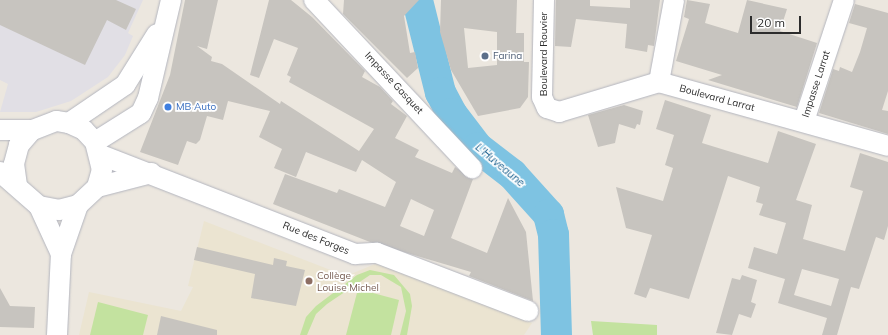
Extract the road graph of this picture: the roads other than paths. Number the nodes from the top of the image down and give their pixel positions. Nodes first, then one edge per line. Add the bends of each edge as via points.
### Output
1 (314, 0) edge
2 (544, 0) edge
3 (674, 0) edge
4 (844, 0) edge
5 (169, 8) edge
6 (659, 82) junction
7 (103, 102) junction
8 (804, 121) junction
9 (69, 123) junction
10 (118, 129) junction
11 (0, 130) edge
12 (32, 130) junction
13 (888, 146) edge
14 (98, 148) junction
15 (472, 168) dead end
16 (0, 172) edge
17 (151, 173) junction
18 (17, 185) junction
19 (97, 187) junction
20 (78, 205) junction
21 (39, 206) junction
22 (61, 254) junction
23 (528, 311) dead end
24 (56, 335) edge

1 - 15 street, Impasse Gasquet
2 - 6 street, Boulevard Rouvier via 542,97 547,108 559,112
3 - 6 street
4 - 8 street, Impasse Larrat
5 - 7 street via 125,85
5 - 10 street via 148,98 141,113
6 - 8 street, Boulevard Larrat
7 - 9 street
7 - 10 street via 115,112
8 - 13 street, Boulevard Larrat
9 - 12 street via 43,124
9 - 14 street via 84,130
10 - 14 street
11 - 12 street
12 - 18 street via 19,145 14,164
14 - 17 street, Rue des Forges
14 - 19 street via 102,170
16 - 18 street
17 - 19 street
17 - 23 street, Rue des Forges via 355,254 377,253
18 - 21 street
19 - 20 street
20 - 21 street via 59,210
20 - 22 street
21 - 22 street
22 - 24 street

